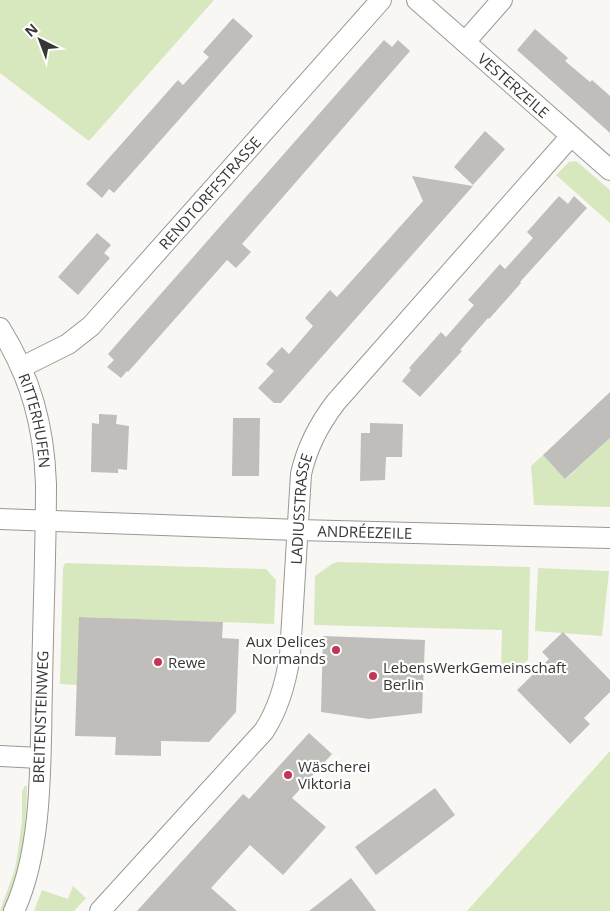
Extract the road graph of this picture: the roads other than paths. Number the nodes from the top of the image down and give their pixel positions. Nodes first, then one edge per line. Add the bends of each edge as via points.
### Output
1 (381, 0) edge
2 (417, 0) edge
3 (502, 0) edge
4 (465, 42) junction
5 (571, 136) junction
6 (610, 170) edge
7 (0, 328) edge
8 (22, 367) junction
9 (0, 518) edge
10 (46, 520) junction
11 (298, 530) junction
12 (610, 538) edge
13 (0, 756) edge
14 (40, 758) junction
15 (14, 911) edge
16 (100, 911) edge

1 - 8 street, RENDTORFFSTRASSE via 91,326 68,344
2 - 4 street, VESTERZEILE
3 - 4 street
4 - 5 street, VESTERZEILE
5 - 6 street, VESTERZEILE
5 - 11 street, LADIUSSTRASSE via 327,414 311,442 301,474
7 - 8 street, RITTERHUFEN
8 - 10 street, RITTERHUFEN via 43,439
9 - 10 street, ANDRÉEZEILE
10 - 11 street, ANDRÉEZEILE
10 - 14 street, BREITENSTEINWEG
11 - 12 street, ANDRÉEZEILE
11 - 16 street, LADIUSSTRASSE via 290,655 284,685 270,721
13 - 14 street
14 - 15 street, BREITENSTEINWEG via 36,828 30,865

